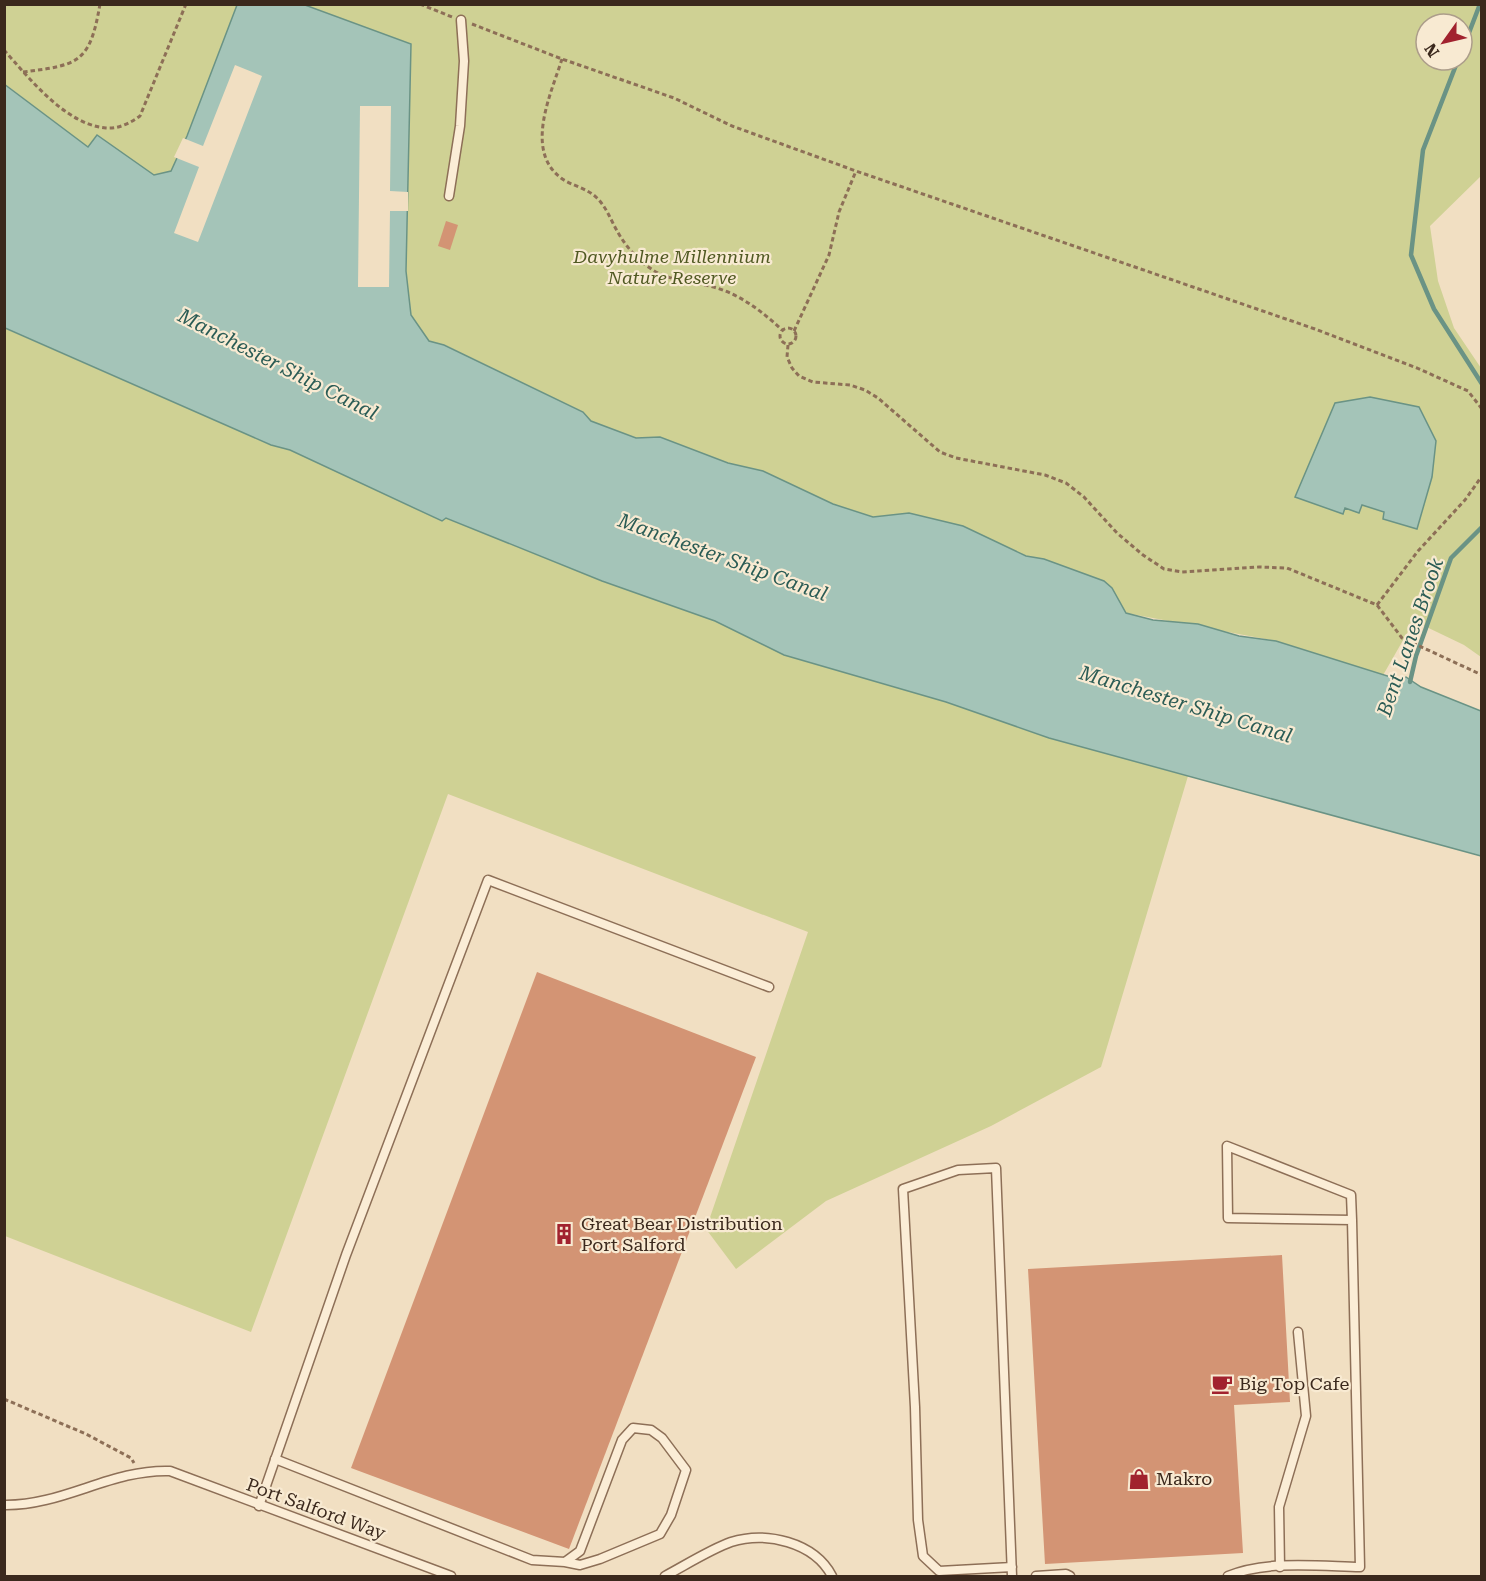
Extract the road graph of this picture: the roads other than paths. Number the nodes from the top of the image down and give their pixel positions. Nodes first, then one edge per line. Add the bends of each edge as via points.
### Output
1 (461, 20) road end
2 (449, 196) dead end
3 (769, 987) dead end
4 (1352, 1220) junction
5 (1298, 1332) dead end
6 (275, 1459) junction
7 (4, 1505) edge
8 (259, 1506) junction
9 (565, 1562) junction
10 (1280, 1567) junction
11 (1012, 1572) edge
12 (451, 1576) edge
13 (665, 1576) edge
14 (832, 1576) edge
15 (1036, 1576) edge
16 (1070, 1576) edge
17 (1228, 1576) edge

1 - 2 lane via 464,61 460,126
3 - 6 lane via 488,880 346,1255
4 - 4 lane via 1351,1195 1227,1146 1228,1218
4 - 10 lane via 1360,1568
5 - 10 lane via 1306,1416 1279,1507
6 - 8 lane
6 - 9 lane via 532,1560
7 - 8 lane, Port Salford Way via 60,1498 116,1477 170,1471
8 - 12 lane, Port Salford Way
9 - 9 lane via 580,1551 622,1440 633,1428 651,1430 686,1470 671,1515 660,1534 580,1565
10 - 17 lane via 1244,1570
11 - 11 lane via 996,1168 958,1170 903,1189 918,1520 924,1556 939,1571
13 - 14 lane via 730,1542 756,1537 785,1541 815,1555
15 - 16 lane

